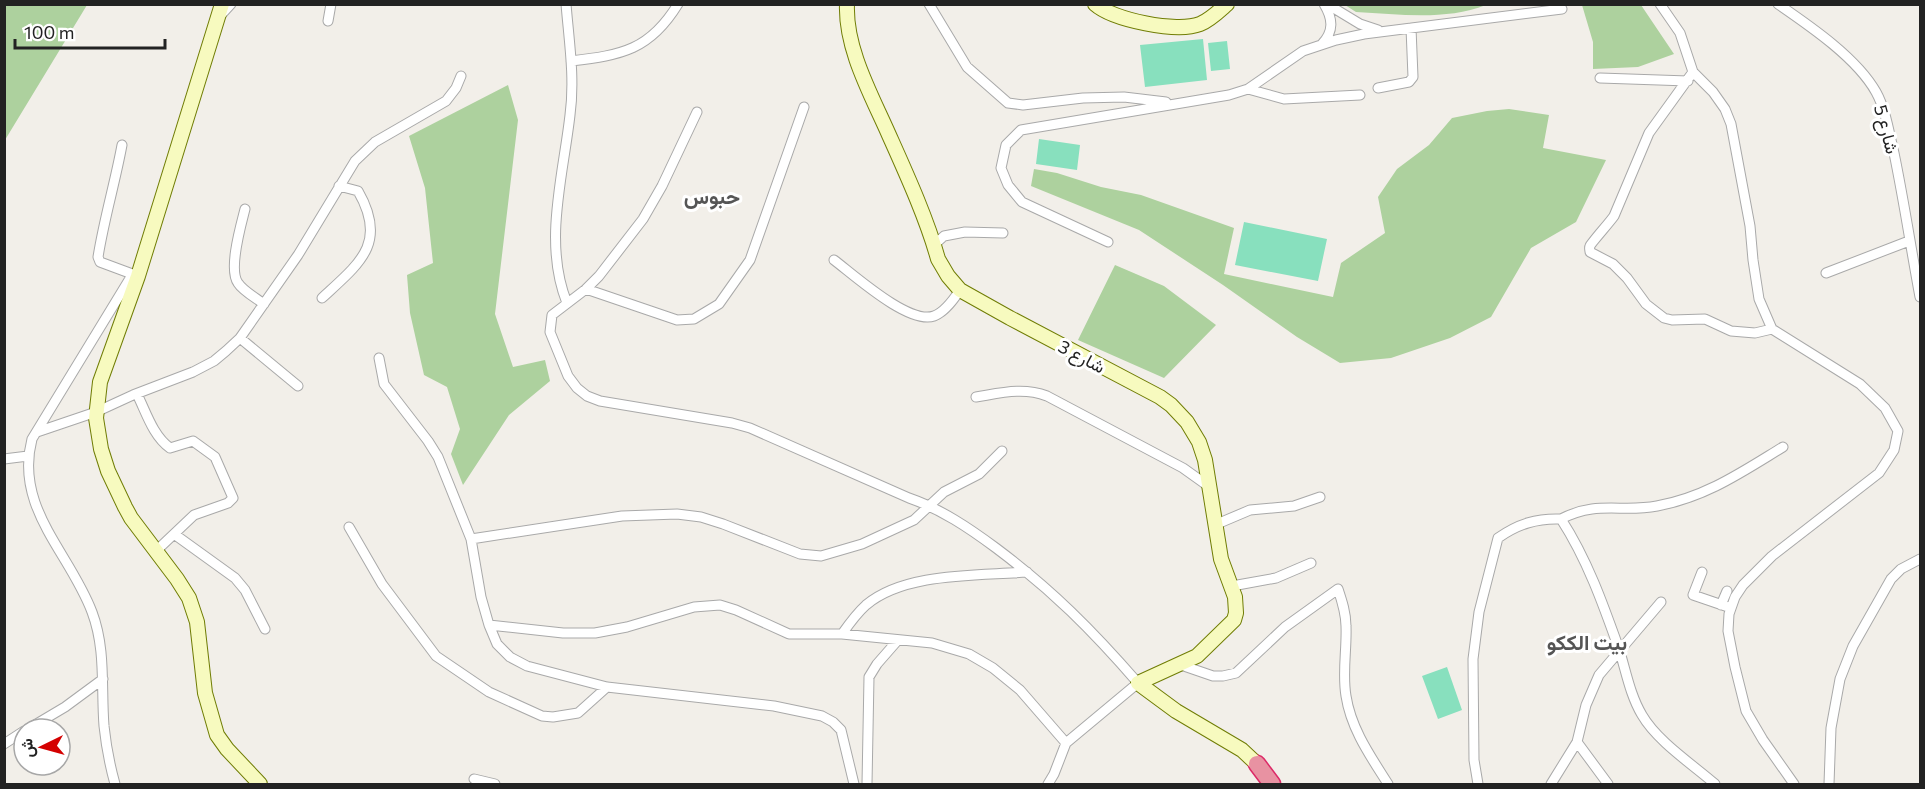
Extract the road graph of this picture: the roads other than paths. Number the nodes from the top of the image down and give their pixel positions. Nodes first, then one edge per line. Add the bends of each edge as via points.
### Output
1 (222, 4) edge
2 (231, 4) edge
3 (331, 4) edge
4 (566, 4) edge
5 (678, 4) edge
6 (847, 4) edge
7 (929, 4) edge
8 (1095, 4) edge
9 (1227, 4) edge
10 (1325, 4) edge
11 (1660, 4) edge
12 (1778, 4) edge
13 (1562, 9) dead end
14 (216, 20) junction
15 (328, 21) dead end
16 (1411, 28) junction
17 (1382, 32) junction
18 (1322, 44) junction
19 (571, 61) junction
20 (461, 76) dead end
21 (1691, 76) junction
22 (1600, 78) dead end
23 (1378, 88) dead end
24 (1248, 90) junction
25 (1360, 95) dead end
26 (1175, 104) junction
27 (804, 107) dead end
28 (697, 112) dead end
29 (122, 145) dead end
30 (339, 186) junction
31 (245, 209) dead end
32 (1003, 233) dead end
33 (1909, 241) junction
34 (1108, 242) dead end
35 (934, 245) junction
36 (834, 260) dead end
37 (1826, 273) dead end
38 (135, 275) junction
39 (586, 289) junction
40 (960, 290) junction
41 (1920, 297) edge
42 (322, 298) dead end
43 (567, 303) junction
44 (264, 304) junction
45 (1772, 329) junction
46 (240, 338) junction
47 (379, 358) dead end
48 (298, 386) dead end
49 (137, 394) junction
50 (976, 397) dead end
51 (96, 412) junction
52 (37, 432) junction
53 (1783, 447) dead end
54 (1002, 451) dead end
55 (28, 456) junction
56 (4, 459) edge
57 (1211, 488) junction
58 (1320, 497) dead end
59 (930, 505) junction
60 (1561, 519) junction
61 (1217, 524) junction
62 (349, 527) dead end
63 (174, 534) junction
64 (471, 539) junction
65 (156, 551) junction
66 (1920, 559) edge
67 (1311, 563) dead end
68 (1027, 572) junction
69 (1702, 572) dead end
70 (1232, 586) junction
71 (1727, 591) dead end
72 (1661, 602) dead end
73 (1721, 605) junction
74 (1731, 608) junction
75 (489, 625) junction
76 (265, 628) dead end
77 (842, 634) junction
78 (898, 640) junction
79 (1620, 652) junction
80 (1181, 665) junction
81 (103, 679) junction
82 (1138, 683) junction
83 (607, 687) junction
84 (48, 717) edge
85 (1577, 742) junction
86 (1066, 743) junction
87 (1257, 764) junction
88 (474, 778) dead end
89 (115, 784) edge
90 (260, 784) edge
91 (495, 784) edge
92 (854, 784) edge
93 (867, 784) edge
94 (1048, 784) edge
95 (1263, 784) edge
96 (1272, 784) edge
97 (1388, 784) edge
98 (1478, 784) edge
99 (1551, 784) edge
100 (1608, 784) edge
101 (1715, 784) edge
102 (1794, 784) edge
103 (1829, 784) edge

1 - 14 street
2 - 14 street
3 - 15 street
4 - 19 street
5 - 19 street via 666,24 639,46
6 - 35 street, شارع 3 via 852,40 865,83
7 - 26 street via 967,67 1008,103 1124,97
8 - 9 street via 1117,17 1189,27 1213,17
10 - 17 street
10 - 18 street via 1332,21
11 - 21 street via 1680,33
12 - 33 street, شارع 5 via 1820,34 1860,71 1876,92 1886,120
13 - 16 street
14 - 38 street
16 - 17 street
16 - 23 street via 1413,77 1409,82
17 - 18 street
18 - 24 street via 1303,51
19 - 43 street via 570,114 556,233 556,264
20 - 30 street via 446,101 365,150
21 - 22 street
21 - 45 street via 1713,92 1731,124 1760,299
21 - 45 street via 1649,133 1614,216 1590,244 1590,252 1613,264 1646,304 1664,318 1705,318 1731,332
24 - 25 street via 1284,99
24 - 26 street
26 - 34 street via 1021,130 1006,145 1001,168 1022,202
27 - 39 street via 750,260 719,304 694,320 677,320
28 - 39 street via 643,219
29 - 38 street via 98,257 100,262
30 - 42 street via 358,191 369,210 372,237 364,254
30 - 44 street
31 - 44 street via 234,272 237,283
32 - 35 street via 965,232 944,236
33 - 37 street
33 - 41 street, شارع 5
35 - 40 street, شارع 3 via 943,268
36 - 40 street via 903,310 924,318 941,312
38 - 51 street via 100,382
38 - 52 street
39 - 43 street
40 - 57 street, شارع 3 via 1171,405 1199,442
43 - 59 street via 552,315 550,332 568,376 587,396 741,425
44 - 46 street
45 - 74 street via 1851,377 1876,398 1896,425 1897,443 1879,473 1772,556 1743,585
46 - 48 street
46 - 49 street via 214,361 194,372
47 - 64 street via 384,384 438,457
49 - 51 street
49 - 63 street via 167,446 193,441 215,457 233,495 232,501 194,515
50 - 57 street via 1037,392 1183,468
51 - 52 street
51 - 65 street via 96,430 108,471 131,518
52 - 55 street
53 - 60 street via 1720,486 1671,503 1640,508 1598,507
54 - 59 street via 979,474 944,492
55 - 56 street
55 - 81 street via 31,490 39,516 92,612
57 - 61 street, شارع 3
58 - 61 street via 1294,506 1250,510
59 - 64 street via 920,516 886,533 821,556 800,554 723,524 677,514 622,516
59 - 68 street
60 - 79 street via 1585,562
60 - 98 street via 1538,519 1498,538 1473,659 1474,760
61 - 70 street, شارع 3 via 1221,559
62 - 83 street via 382,584 436,656 489,692 542,716 554,717 578,713
63 - 65 street
63 - 76 street via 235,578
64 - 75 street
65 - 90 street via 189,598 197,622 205,693 218,735
66 - 103 street via 1891,579 1844,667 1833,714
67 - 70 street via 1276,578
68 - 77 street via 904,585 864,606
68 - 82 street via 1096,634
69 - 73 street via 1693,596
70 - 80 street, شارع 3 via 1234,620 1203,651
71 - 73 street
72 - 79 street
73 - 74 street
74 - 102 street via 1728,631 1746,711
75 - 77 street via 595,633 694,607 720,605 789,634
75 - 83 street via 497,644 526,666
77 - 78 street
78 - 86 street via 954,649 993,668 1028,698
78 - 93 street via 869,677
79 - 85 street via 1593,686
79 - 101 street via 1633,696 1648,724
80 - 82 street, شارع 3
80 - 97 street via 1213,676 1236,673 1285,627 1338,589 1345,614 1344,679 1348,708 1356,730
81 - 84 street
81 - 89 street via 104,725
82 - 86 street
82 - 87 street via 1242,750
83 - 92 street via 764,705 822,716 838,726 844,736
85 - 99 street
85 - 100 street
86 - 94 street
87 - 95 highway
87 - 96 highway
88 - 91 street

